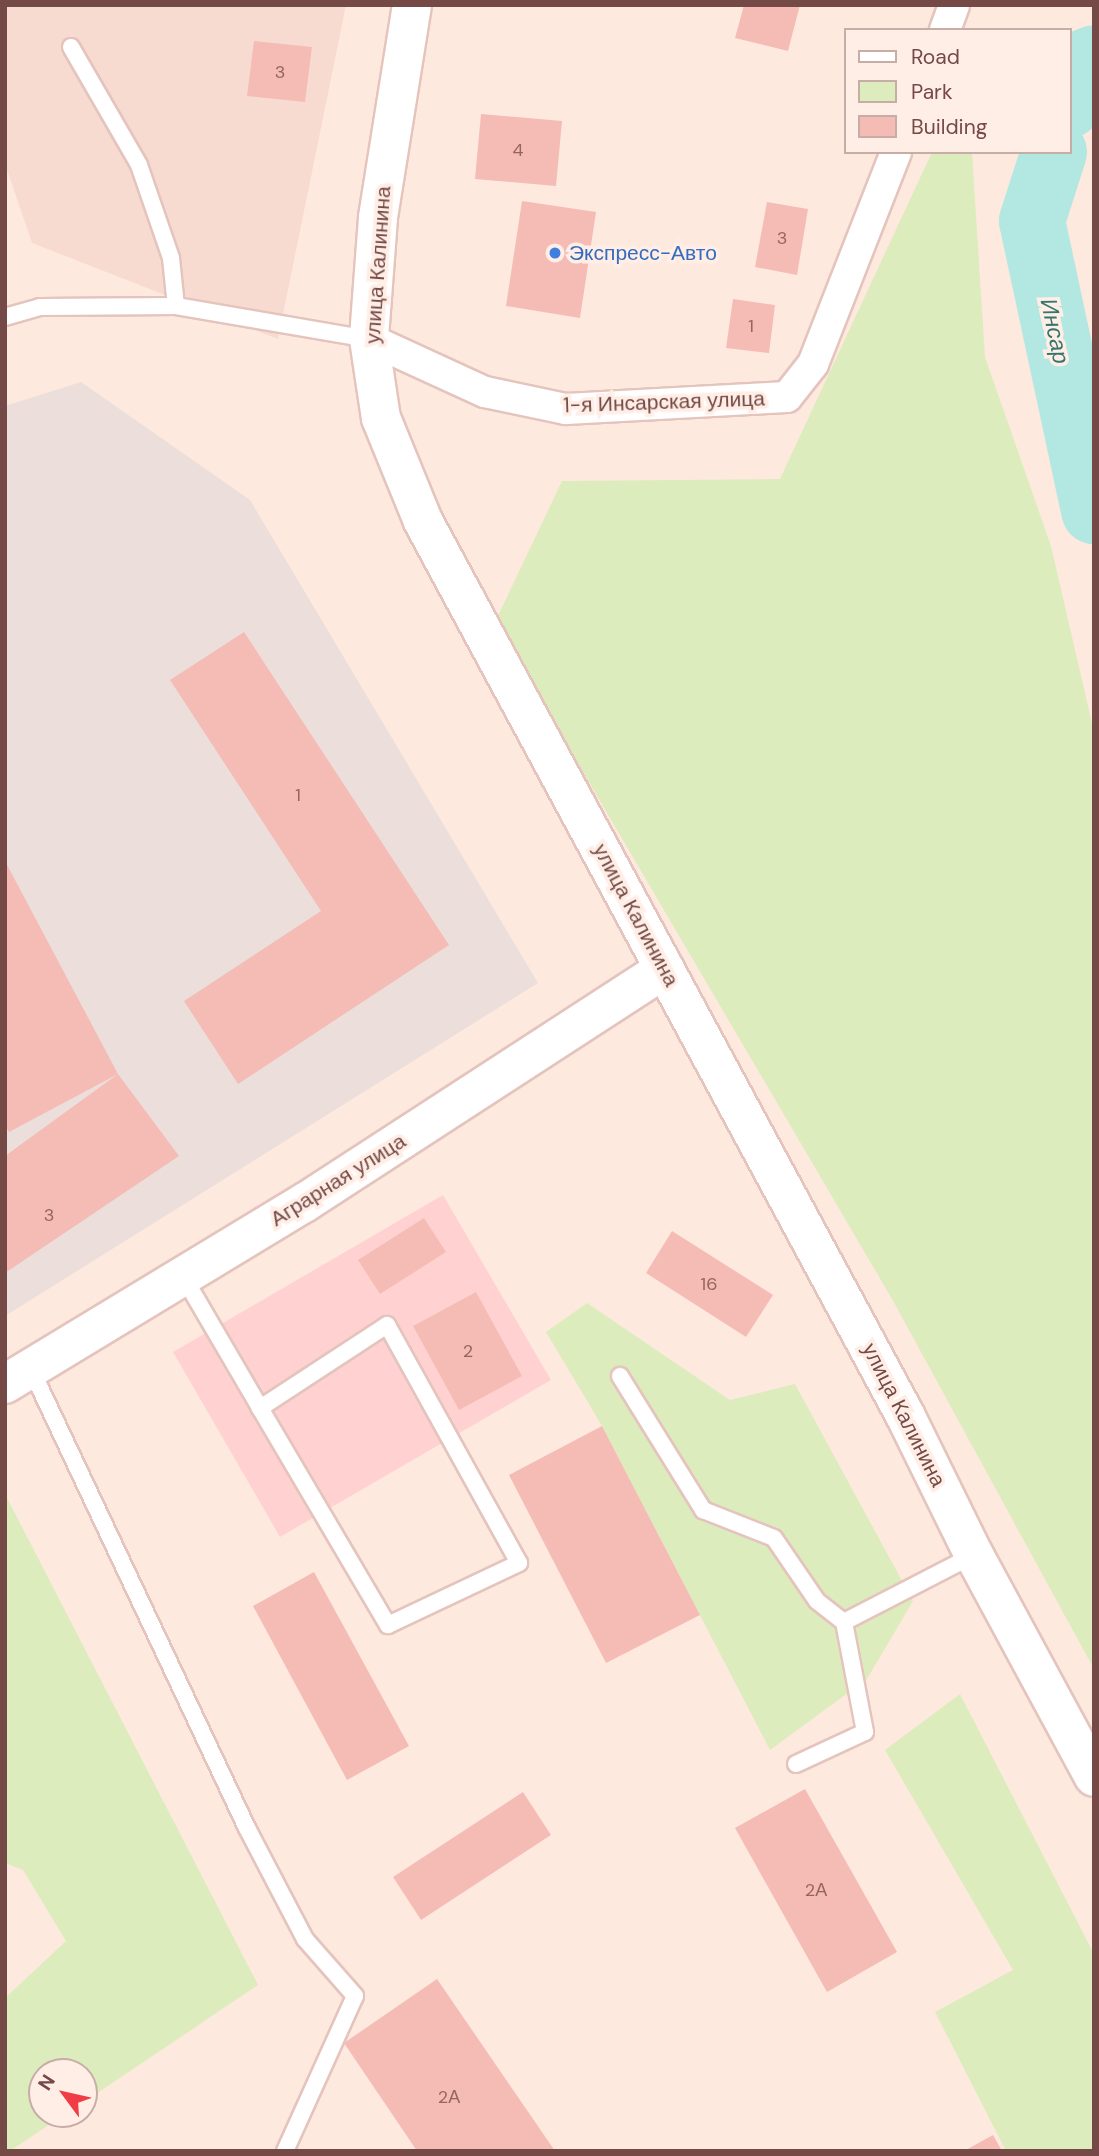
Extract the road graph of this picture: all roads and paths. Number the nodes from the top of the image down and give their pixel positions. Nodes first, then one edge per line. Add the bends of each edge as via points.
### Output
1 (412, 5) edge
2 (954, 5) edge
3 (946, 28) edge
4 (71, 47) dead end
5 (896, 154) edge
6 (176, 306) junction
7 (5, 317) edge
8 (369, 339) junction
9 (665, 969) junction
10 (183, 1276) junction
11 (18, 1376) edge
12 (620, 1376) dead end
13 (260, 1408) junction
14 (974, 1555) junction
15 (844, 1622) junction
16 (796, 1764) dead end
17 (1094, 1777) edge
18 (285, 2151) edge

1 - 8 main road, улица Калинина via 378,218
2 - 3 street
4 - 6 lane via 139,165 171,258
5 - 8 street, 1-я Инсарская улица via 813,364 787,397 566,409 485,392
6 - 7 lane via 40,307
6 - 8 lane
8 - 9 main road, улица Калинина via 381,418 423,521
9 - 10 main road, Аграрная улица
9 - 14 main road, улица Калинина via 905,1415
10 - 11 main road, Аграрная улица
10 - 13 lane
11 - 18 lane via 305,1938 355,1996
12 - 15 lane via 703,1510 774,1538 817,1601
13 - 13 lane via 388,1625 519,1563 387,1325
14 - 15 lane
14 - 17 main road, улица Калинина
15 - 16 lane via 865,1732

